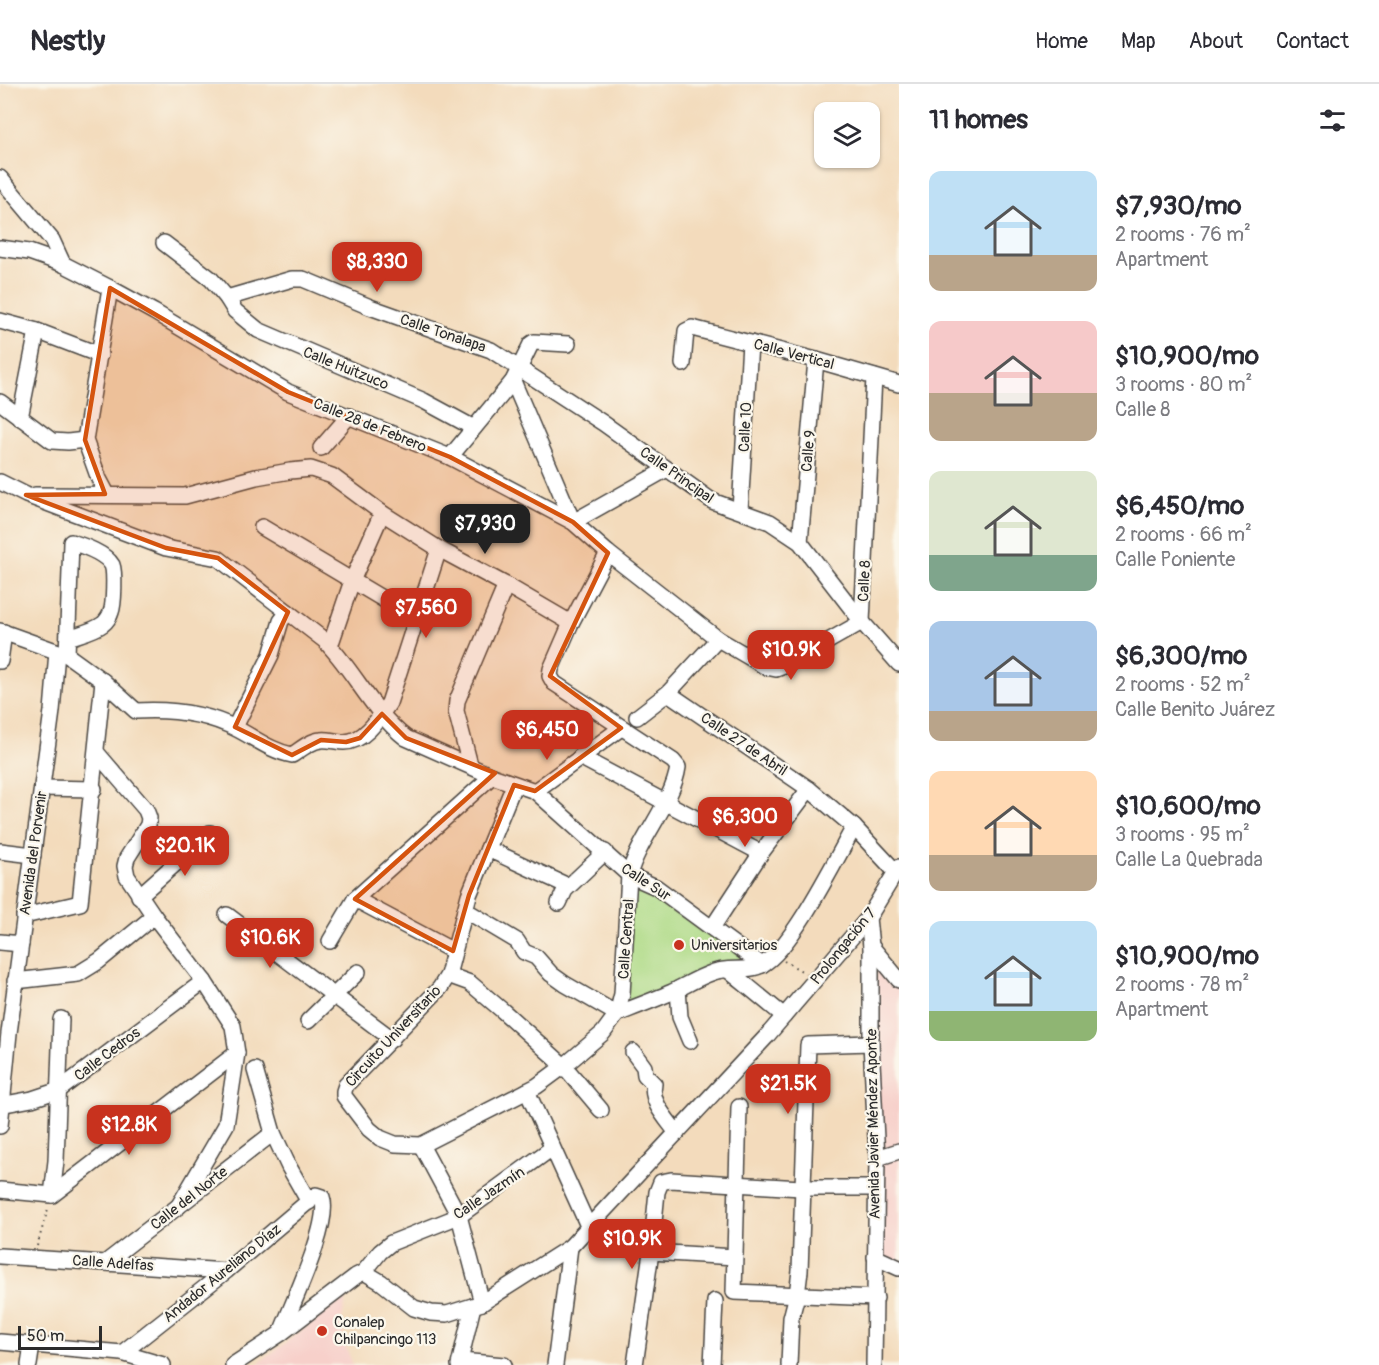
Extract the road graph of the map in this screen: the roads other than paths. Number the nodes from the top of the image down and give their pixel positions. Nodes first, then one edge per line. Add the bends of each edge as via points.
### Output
1 (0, 178) edge
2 (164, 243) dead end
3 (0, 248) edge
4 (63, 264) junction
5 (110, 288) junction
6 (227, 297) junction
7 (0, 321) edge
8 (36, 331) junction
9 (750, 343) junction
10 (568, 344) dead end
11 (100, 355) junction
12 (816, 360) junction
13 (683, 364) dead end
14 (516, 375) junction
15 (874, 377) junction
16 (899, 384) edge
17 (0, 402) edge
18 (349, 416) junction
19 (20, 418) junction
20 (474, 428) junction
21 (85, 440) junction
22 (321, 448) dead end
23 (450, 457) junction
24 (668, 469) junction
25 (0, 482) edge
26 (107, 494) junction
27 (26, 495) junction
28 (740, 510) junction
29 (382, 513) junction
30 (573, 522) junction
31 (262, 527) dead end
32 (800, 542) junction
33 (439, 549) junction
34 (608, 554) junction
35 (352, 581) junction
36 (507, 585) junction
37 (288, 612) junction
38 (415, 618) junction
39 (862, 622) junction
40 (571, 623) junction
41 (2, 631) edge
42 (68, 638) junction
43 (718, 639) junction
44 (330, 646) junction
45 (62, 653) junction
46 (0, 661) edge
47 (899, 664) edge
48 (103, 681) junction
49 (668, 693) junction
50 (382, 714) junction
51 (637, 717) dead end
52 (235, 727) junction
53 (621, 728) junction
54 (97, 753) junction
55 (580, 757) junction
56 (470, 765) junction
57 (492, 776) junction
58 (514, 784) junction
59 (42, 788) junction
60 (94, 789) junction
61 (809, 789) junction
62 (535, 791) junction
63 (664, 802) junction
64 (854, 828) junction
65 (210, 833) dead end
66 (488, 849) junction
67 (0, 851) edge
68 (605, 852) junction
69 (761, 853) junction
70 (33, 855) junction
71 (898, 870) edge
72 (629, 875) junction
73 (568, 886) junction
74 (139, 896) junction
75 (355, 899) junction
76 (559, 903) dead end
77 (465, 910) junction
78 (227, 915) dead end
79 (24, 916) junction
80 (154, 916) junction
81 (868, 918) junction
82 (712, 928) junction
83 (330, 941) dead end
84 (0, 942) edge
85 (21, 944) junction
86 (871, 946) junction
87 (453, 951) junction
88 (768, 960) junction
89 (728, 970) junction
90 (358, 972) dead end
91 (448, 975) junction
92 (899, 980) edge
93 (15, 981) junction
94 (204, 981) junction
95 (678, 989) junction
96 (334, 996) junction
97 (617, 1014) junction
98 (784, 1016) junction
99 (5, 1019) edge
100 (61, 1019) dead end
101 (308, 1021) dead end
102 (392, 1039) junction
103 (690, 1041) dead end
104 (871, 1043) junction
105 (633, 1052) dead end
106 (237, 1053) junction
107 (564, 1066) junction
108 (255, 1070) dead end
109 (59, 1090) junction
110 (527, 1091) junction
111 (1, 1105) edge
112 (739, 1107) dead end
113 (601, 1110) dead end
114 (0, 1126) edge
115 (273, 1133) junction
116 (677, 1133) junction
117 (421, 1145) junction
118 (552, 1148) junction
119 (899, 1151) edge
120 (877, 1158) junction
121 (737, 1184) junction
122 (801, 1188) junction
123 (876, 1188) junction
124 (0, 1190) edge
125 (52, 1194) junction
126 (316, 1199) junction
127 (178, 1207) junction
128 (459, 1216) junction
129 (589, 1228) junction
130 (570, 1247) junction
131 (651, 1252) junction
132 (0, 1256) edge
133 (735, 1257) junction
134 (875, 1257) junction
135 (105, 1263) junction
136 (899, 1268) edge
137 (226, 1271) junction
138 (364, 1272) junction
139 (797, 1295) junction
140 (876, 1298) junction
141 (715, 1301) dead end
142 (478, 1304) junction
143 (280, 1334) junction
144 (0, 1342) edge
145 (32, 1345) junction
146 (122, 1353) junction
147 (460, 1363) edge
148 (29, 1365) edge
149 (163, 1365) edge
150 (233, 1365) edge
151 (504, 1365) edge
152 (555, 1365) edge
153 (634, 1365) edge
154 (712, 1365) edge
155 (789, 1365) edge
156 (874, 1365) edge

1 - 4 street via 52,240
2 - 6 street, Calle Huitzuco via 211,279
3 - 4 street, Calle 28 de Febrero via 29,252
4 - 5 street, Calle 28 de Febrero
5 - 11 street
5 - 18 street, Calle 28 de Febrero via 288,392
6 - 14 street, Calle Tonalapa via 303,279 370,308 491,350
6 - 20 street, Calle Huitzuco via 235,311 258,330 385,384
7 - 8 street
8 - 11 street
8 - 19 street
9 - 12 street, Calle Vertical
9 - 13 street, Calle Vertical via 688,329
9 - 28 street, Calle 10
10 - 14 street via 534,342
11 - 21 street
12 - 15 street, Calle Vertical
12 - 32 street, Calle 9
14 - 20 street
14 - 24 street, Calle Principal via 603,423
14 - 30 street
15 - 16 street, Calle Vertical
15 - 39 street, Calle 8
17 - 19 street
18 - 22 street
18 - 23 street, Calle 28 de Febrero
19 - 21 street via 52,441
20 - 23 street
21 - 26 street
23 - 30 street, Calle 28 de Febrero
24 - 28 street, Calle Principal via 712,501
24 - 30 street
25 - 27 street
26 - 27 street
26 - 29 street via 185,496 256,477 311,470 332,476
27 - 37 street via 166,548 218,558
28 - 32 street, Calle Principal via 770,522
29 - 33 street
29 - 35 street
30 - 34 street, Calle 28 de Febrero
31 - 35 street
32 - 39 street, Calle Principal
33 - 36 street
33 - 38 street
34 - 40 street
34 - 43 street, Calle 28 de Febrero
35 - 38 street
35 - 44 street
36 - 40 street
36 - 56 street via 457,701
37 - 44 street
37 - 52 street
38 - 50 street via 389,703
39 - 43 street, Calle 8 via 776,669
39 - 47 street, Calle Principal
40 - 53 street via 550,676 554,683
41 - 45 street
41 - 46 street
42 - 42 street, Avenida del Porvenir via 108,619 112,612 114,571 103,557 71,543
42 - 45 street, Avenida del Porvenir
43 - 49 street
44 - 50 street
45 - 48 street
45 - 59 street, Avenida del Porvenir
48 - 52 street via 136,711 184,711
48 - 54 street
49 - 51 street
49 - 61 street, Calle 27 de Abril
50 - 52 street via 360,738 346,742 321,740 292,755 280,753
50 - 56 street via 406,738
53 - 55 street
53 - 63 street, Calle Central via 678,767
54 - 60 street
54 - 74 street via 149,818 125,866
55 - 62 street
55 - 63 street
56 - 57 street
57 - 58 street
57 - 75 street
58 - 62 street
58 - 66 street, Circuito Universitario
59 - 60 street
59 - 70 street, Avenida del Porvenir
60 - 79 street via 80,903
61 - 64 street, Calle 27 de Abril
61 - 69 street
62 - 68 street, Calle Sur
63 - 69 street
63 - 72 street, Calle Central
64 - 71 street, Calle 27 de Abril
64 - 88 street via 794,931
65 - 74 street
66 - 73 street
66 - 77 street, Circuito Universitario
67 - 70 street
68 - 72 street, Calle Sur
68 - 73 street
69 - 82 street
70 - 79 street, Avenida del Porvenir
71 - 81 street, Prolongación 7
72 - 82 street, Calle Sur via 656,887
72 - 97 street, Calle Central via 622,994
73 - 76 street
74 - 80 street
75 - 83 street
75 - 87 street
77 - 87 street, Circuito Universitario
77 - 97 street via 517,941 524,952 536,957 565,984
78 - 96 street
79 - 85 street, Avenida del Porvenir
80 - 93 street via 78,974
80 - 94 street
81 - 86 street, Avenida Javier Méndez Aponte
81 - 98 street, Prolongación 7
82 - 88 street, Calle Sur
84 - 85 street
85 - 93 street, Avenida del Porvenir
86 - 92 street
86 - 104 street, Avenida Javier Méndez Aponte
87 - 91 street, Circuito Universitario
88 - 89 street via 750,969
89 - 95 street via 716,971
89 - 98 street
90 - 96 street
91 - 102 street, Circuito Universitario
91 - 107 street via 470,983
93 - 99 street, Avenida del Porvenir
94 - 106 street via 233,1026
94 - 109 street, Calle Cedros
95 - 97 street
95 - 103 street via 680,1017
96 - 101 street
96 - 102 street
97 - 107 street via 603,1033
98 - 116 street, Prolongación 7
99 - 111 street, Avenida del Porvenir
100 - 109 street
102 - 117 street, Circuito Universitario via 346,1085 344,1096 380,1138 395,1144
104 - 120 street, Avenida Javier Méndez Aponte
104 - 122 street via 808,1045
105 - 116 street via 654,1084 656,1102
106 - 125 street
106 - 127 street via 226,1125
107 - 110 street
107 - 113 street
108 - 115 street
109 - 111 street, Calle Cedros
109 - 125 street
110 - 117 street
110 - 118 street
111 - 114 street, Avenida del Porvenir
112 - 121 street
115 - 126 street via 289,1167
115 - 127 street, Calle del Norte
116 - 129 street, Prolongación 7
117 - 128 street
118 - 128 street, Calle Jazmín
118 - 129 street
119 - 120 street
120 - 123 street, Avenida Javier Méndez Aponte
121 - 122 street
121 - 131 street via 661,1182
121 - 133 street
122 - 123 street
122 - 139 street
123 - 134 street, Avenida Javier Méndez Aponte
124 - 125 street
126 - 137 street, Andador Aureliano Díaz
126 - 143 street via 325,1204 320,1232
127 - 135 street, Calle del Norte
128 - 138 street, Calle Jazmín via 391,1243
128 - 142 street
129 - 130 street, Prolongación 7
130 - 142 street, Prolongación 7
130 - 152 street
131 - 133 street
131 - 153 street
132 - 135 street, Calle Adelfas
133 - 139 street via 734,1292
134 - 136 street
134 - 140 street, Avenida Javier Méndez Aponte
135 - 137 street, Calle Adelfas
137 - 146 street, Andador Aureliano Díaz
138 - 142 street, Prolongación 7 via 414,1308 431,1313 447,1314
138 - 143 street, Calle Jazmín
139 - 140 street
139 - 155 street via 790,1318
140 - 156 street, Avenida Javier Méndez Aponte
141 - 154 street
142 - 147 street
143 - 150 street, Calle Jazmín
144 - 145 street
145 - 146 street
145 - 148 street
146 - 149 street
147 - 151 street

